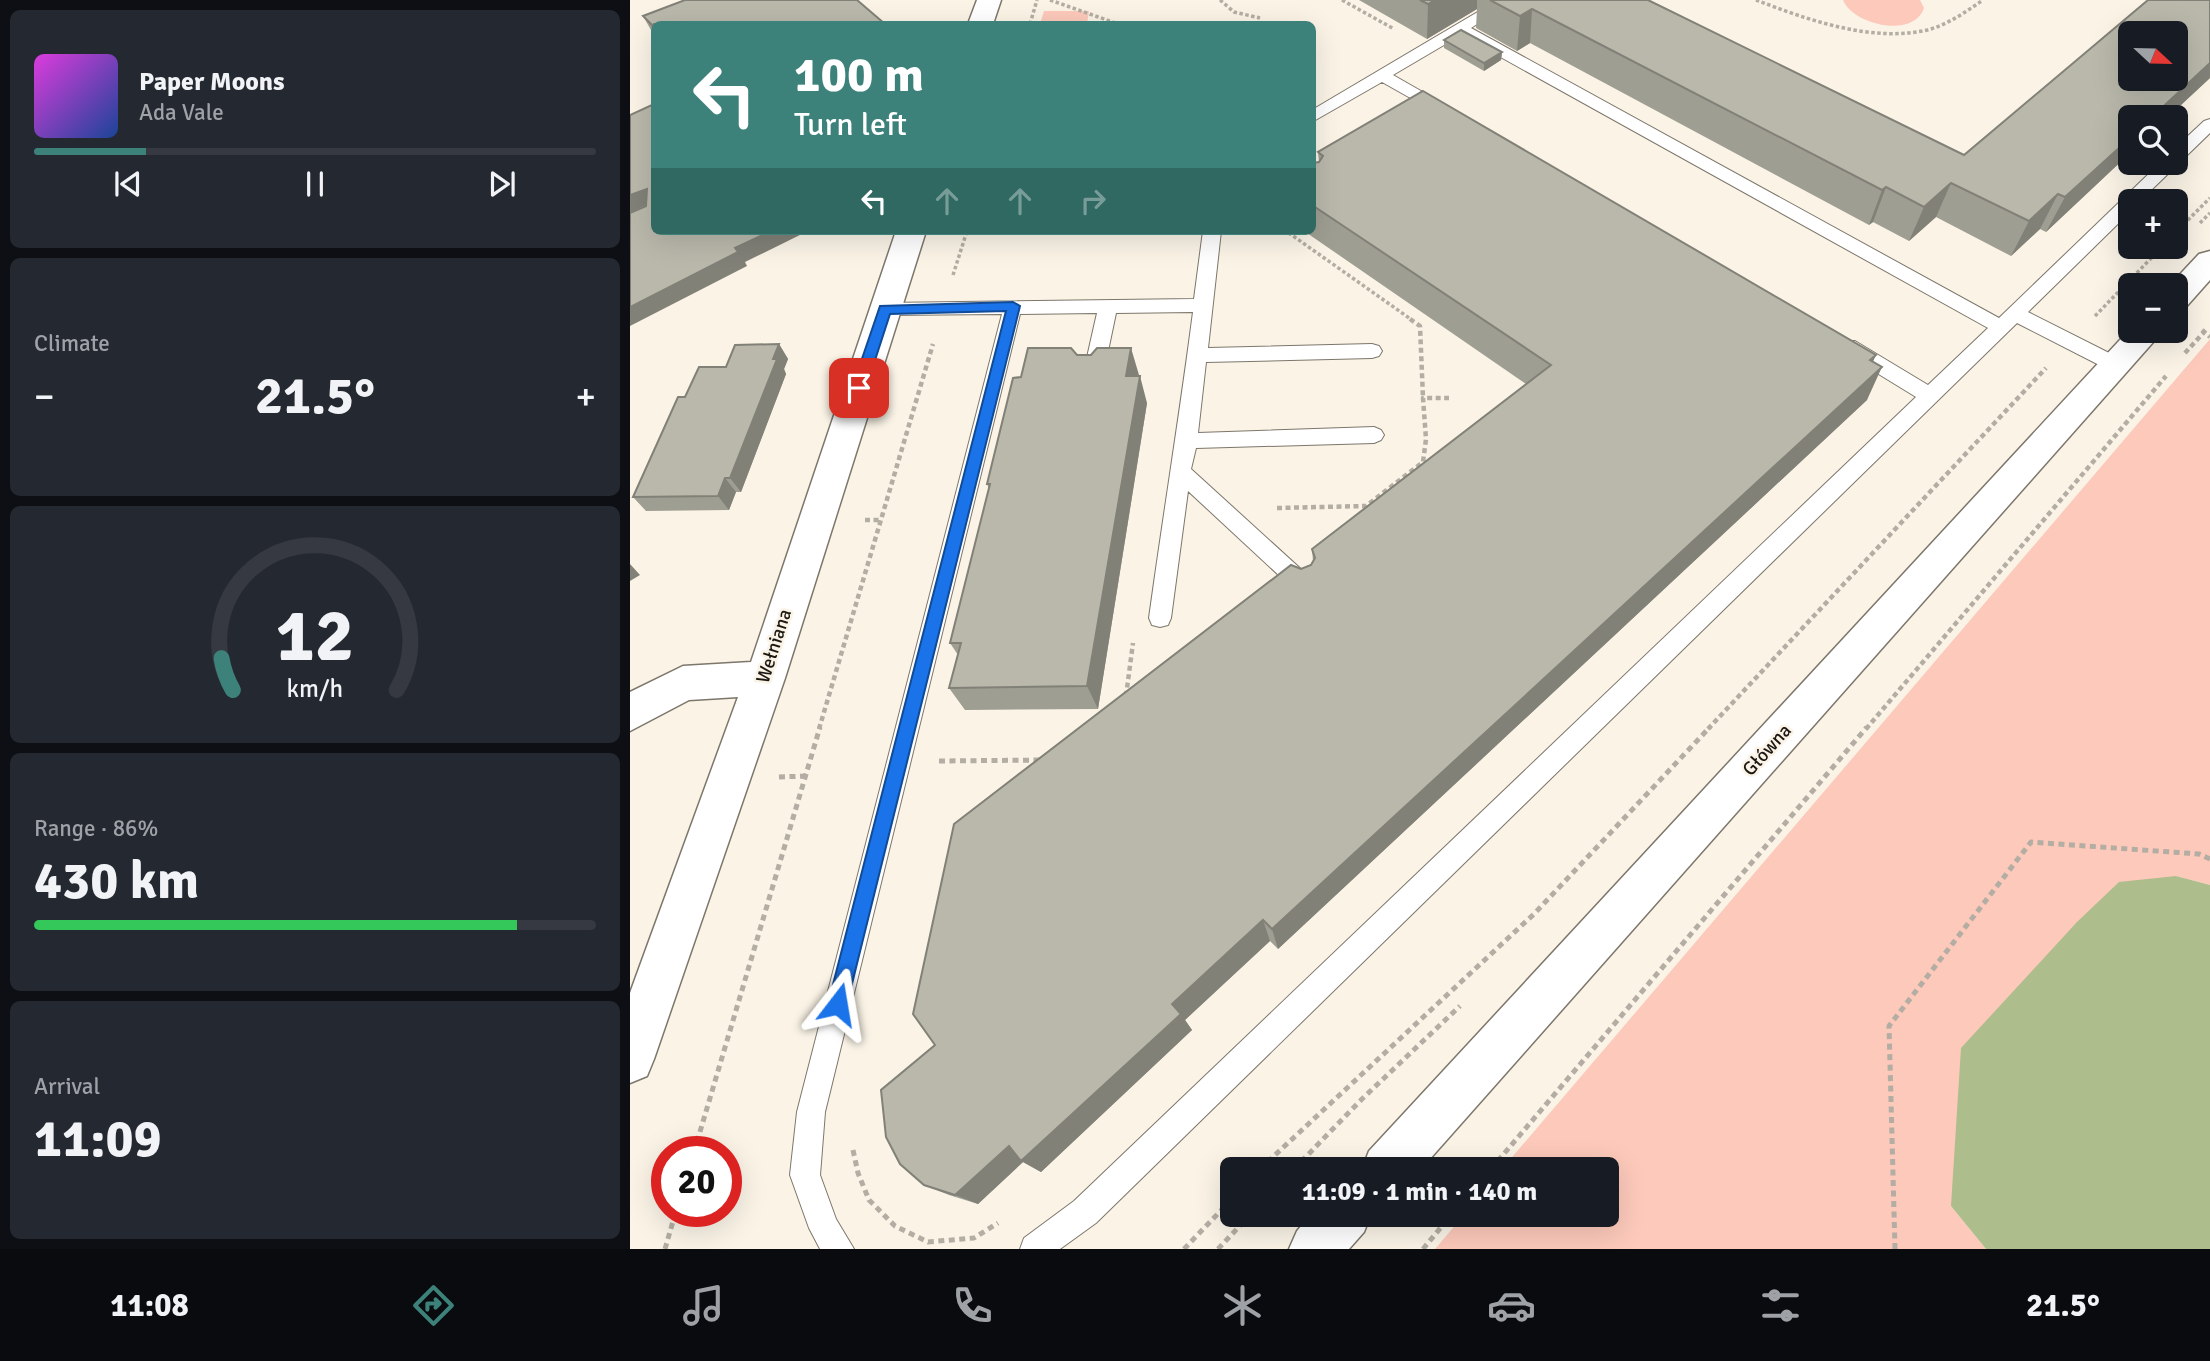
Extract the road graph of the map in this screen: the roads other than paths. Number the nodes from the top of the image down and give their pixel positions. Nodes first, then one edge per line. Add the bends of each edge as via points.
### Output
1 (989, 0) edge
2 (1508, 0) edge
3 (982, 21) edge
4 (1460, 28) junction
5 (1382, 75) junction
6 (1316, 115) edge
7 (1454, 116) edge
8 (2210, 124) edge
9 (2188, 145) edge
10 (2158, 175) edge
11 (2143, 189) edge
12 (2118, 214) edge
13 (910, 235) edge
14 (1212, 235) edge
15 (2210, 261) edge
16 (2188, 285) edge
17 (1203, 305) junction
18 (1013, 306) junction
19 (1108, 306) junction
20 (884, 309) junction
21 (2007, 320) junction
22 (1837, 340) edge
23 (2136, 343) edge
24 (1372, 351) dead end
25 (1195, 355) junction
26 (2116, 365) junction
27 (1093, 375) edge
28 (1929, 394) junction
29 (1374, 435) dead end
30 (1187, 441) junction
31 (1180, 471) junction
32 (1306, 587) edge
33 (1160, 618) dead end
34 (765, 678) junction
35 (630, 713) edge
36 (630, 1059) edge
37 (1398, 1157) edge
38 (1334, 1227) edge
39 (839, 1249) edge
40 (1035, 1249) edge
41 (1315, 1249) edge

1 - 3 street
2 - 4 lane
4 - 5 lane
4 - 21 lane
5 - 6 lane
5 - 7 lane
8 - 9 lane
10 - 11 lane
12 - 21 lane
13 - 20 street, Wełniana
14 - 17 lane
15 - 16 street
17 - 19 lane
17 - 25 lane
18 - 19 lane
18 - 20 lane
18 - 39 lane via 811,1112 805,1175 824,1228
19 - 27 lane
20 - 34 street, Wełniana
21 - 26 lane via 2070,342
21 - 28 lane
22 - 28 lane
23 - 26 street, Główna
24 - 25 lane
25 - 30 lane
26 - 37 street, Główna
28 - 40 lane via 1095,1202
29 - 30 lane
30 - 31 lane
31 - 32 lane
31 - 33 lane
34 - 35 street via 683,683
34 - 36 street, Wełniana
38 - 41 street

